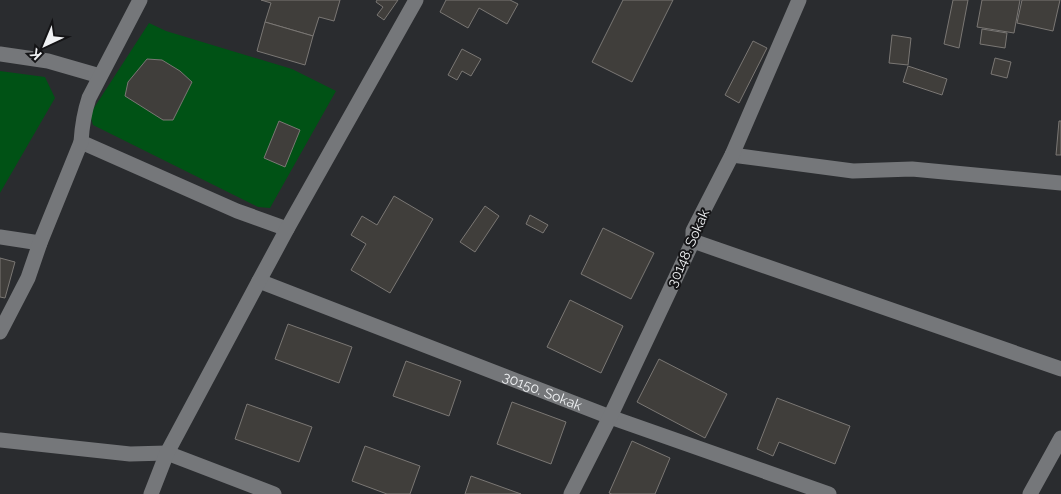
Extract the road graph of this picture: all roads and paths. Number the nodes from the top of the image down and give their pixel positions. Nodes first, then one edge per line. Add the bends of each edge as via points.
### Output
1 (140, 0) edge
2 (416, 0) edge
3 (799, 0) edge
4 (0, 54) edge
5 (100, 76) junction
6 (81, 142) junction
7 (732, 155) junction
8 (1061, 183) edge
9 (287, 229) junction
10 (0, 237) edge
11 (693, 241) junction
12 (40, 243) junction
13 (259, 281) junction
14 (0, 332) edge
15 (1061, 369) edge
16 (610, 417) junction
17 (1061, 438) edge
18 (0, 440) edge
19 (167, 453) junction
20 (151, 494) edge
21 (274, 494) edge
22 (571, 494) edge
23 (829, 494) edge
24 (1030, 494) edge

1 - 5 street
2 - 9 street
3 - 7 street, 30148. Sokak
4 - 5 street via 48,61
5 - 6 street via 85,110
6 - 9 street via 237,211
6 - 12 street
7 - 8 street via 853,171 912,169
7 - 11 street, 30148. Sokak via 693,231
9 - 13 street
10 - 12 street
11 - 15 street
11 - 16 street, 30148. Sokak
12 - 14 street via 28,278
13 - 16 street, 30150. Sokak
13 - 19 street
16 - 22 street, 30148. Sokak
16 - 23 street, 30150. Sokak
17 - 24 street
18 - 19 street via 130,454
19 - 20 street
19 - 21 street

